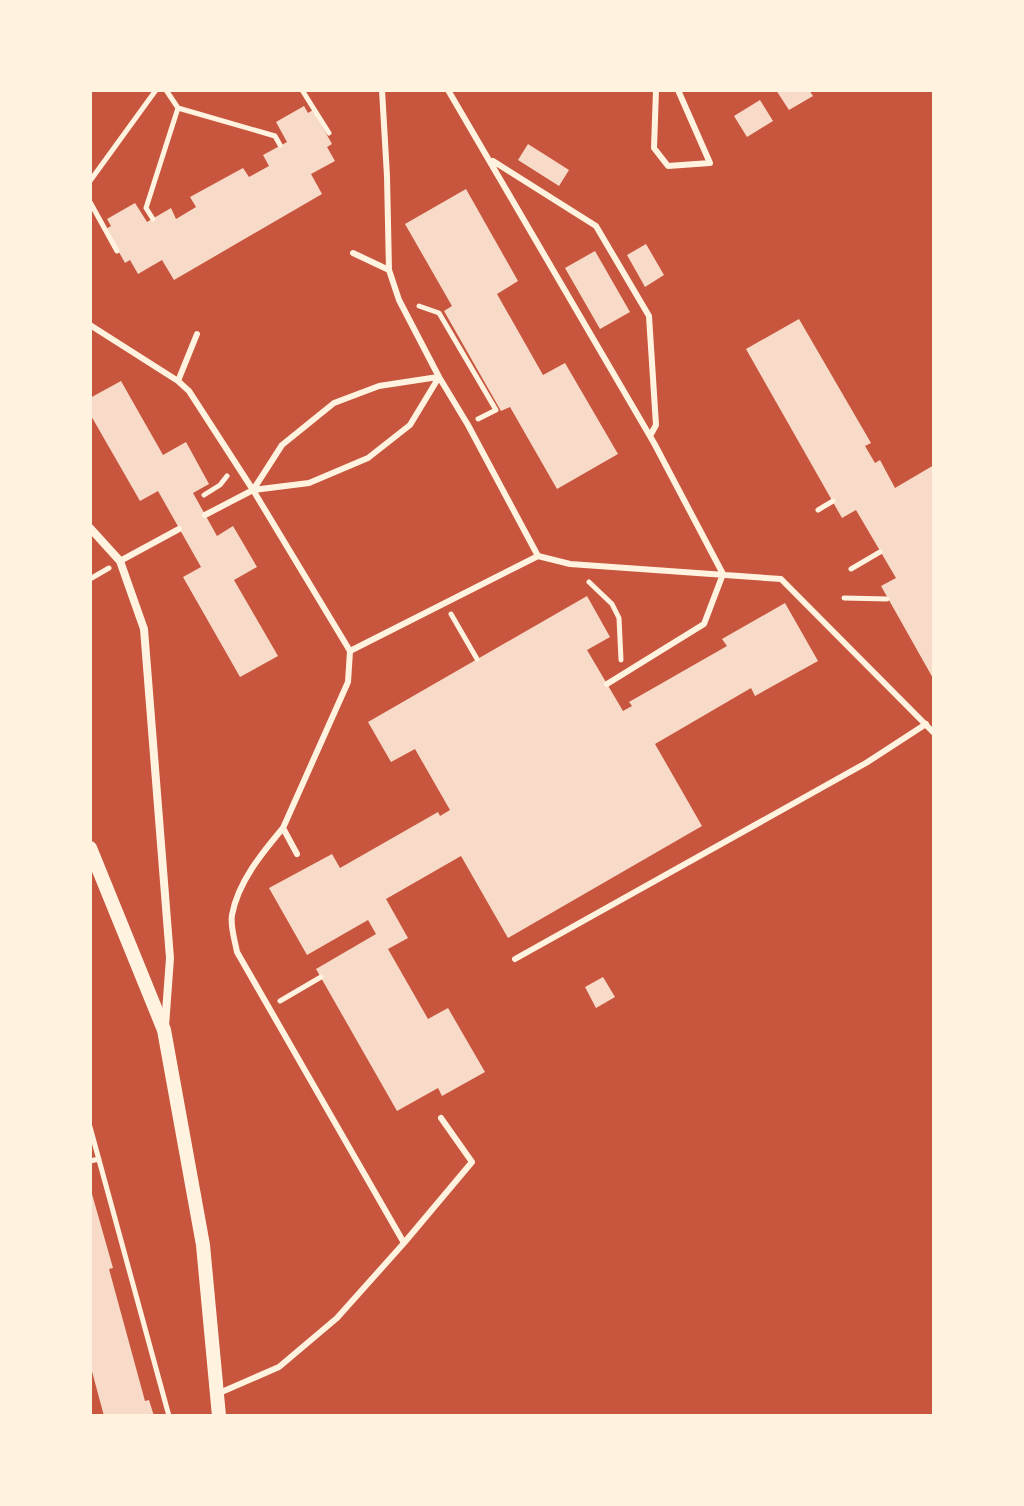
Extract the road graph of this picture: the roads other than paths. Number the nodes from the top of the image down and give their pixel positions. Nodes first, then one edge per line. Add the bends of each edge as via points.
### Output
1 (382, 90) edge
2 (448, 90) edge
3 (656, 90) edge
4 (678, 90) edge
5 (489, 159) junction
6 (353, 253) dead end
7 (389, 270) junction
8 (90, 325) edge
9 (197, 334) dead end
10 (439, 377) junction
11 (178, 381) junction
12 (650, 436) junction
13 (253, 490) junction
14 (205, 515) dead end
15 (90, 528) edge
16 (179, 529) dead end
17 (538, 556) junction
18 (120, 561) junction
19 (723, 574) junction
20 (350, 651) junction
21 (607, 684) dead end
22 (926, 724) junction
23 (934, 733) edge
24 (283, 828) junction
25 (90, 848) edge
26 (297, 854) dead end
27 (515, 959) dead end
28 (164, 1030) junction
29 (441, 1118) dead end
30 (404, 1243) junction
31 (217, 1394) junction
32 (219, 1416) edge

1 - 7 lane
2 - 5 lane
3 - 4 lane via 654,148 668,166 710,163
5 - 12 lane
5 - 12 lane via 596,226 649,316 656,425
6 - 7 lane
7 - 10 lane
8 - 11 lane
9 - 11 lane
10 - 13 lane via 379,386 334,403 282,445
10 - 13 lane via 410,425 368,458 309,483
10 - 17 lane
11 - 13 lane
12 - 19 lane
13 - 14 lane
13 - 20 lane
15 - 18 street
16 - 18 lane
17 - 19 lane via 570,564
17 - 20 lane
18 - 28 street via 144,629 170,958
19 - 21 lane via 704,624
19 - 22 lane via 781,579
20 - 24 lane via 348,682
22 - 23 lane
22 - 27 lane via 866,763
24 - 26 lane
24 - 30 lane via 243,884 231,917 237,952
25 - 28 street
28 - 31 street via 203,1245
29 - 30 lane via 472,1162
30 - 31 lane via 337,1318 279,1367
31 - 32 street

